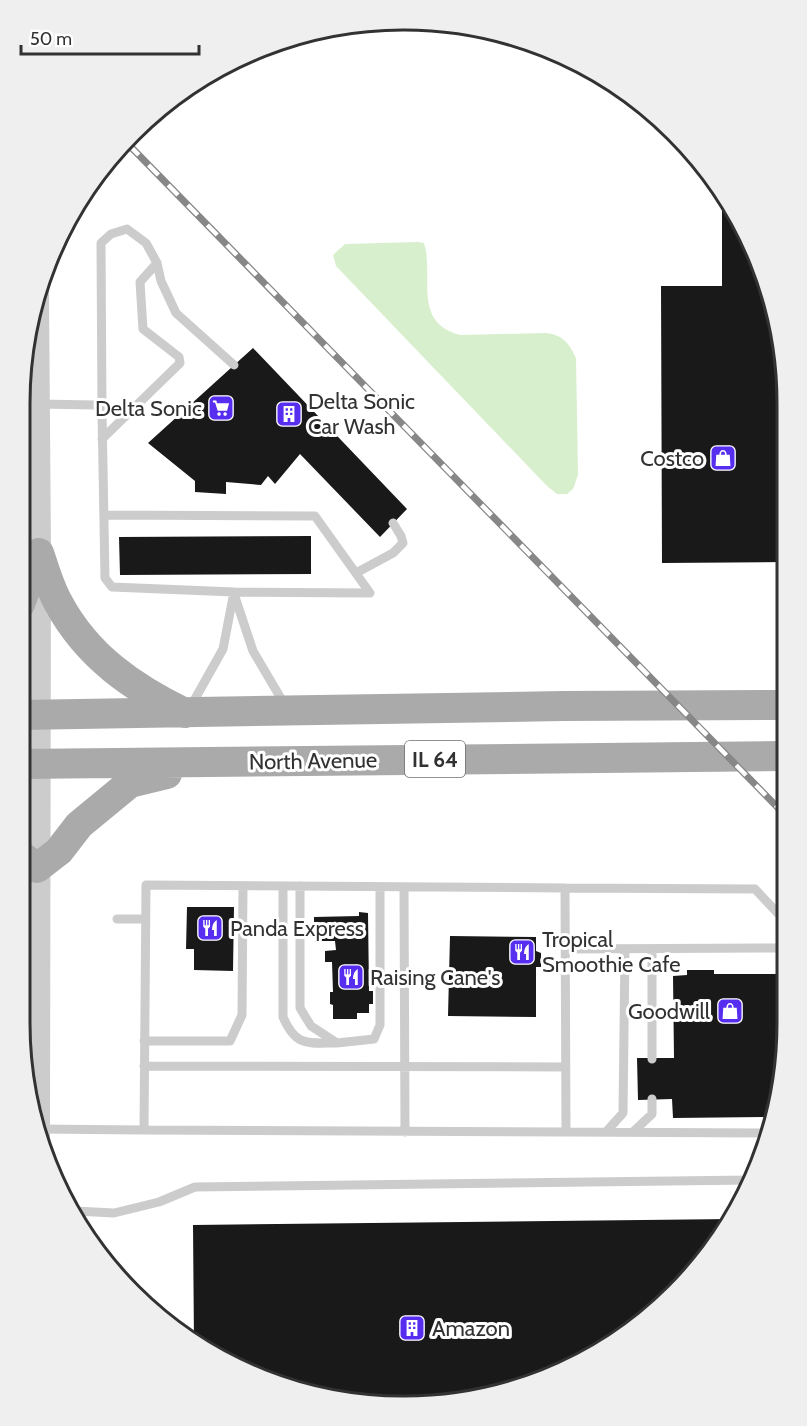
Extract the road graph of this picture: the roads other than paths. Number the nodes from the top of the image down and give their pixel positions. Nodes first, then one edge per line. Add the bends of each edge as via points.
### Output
1 (157, 263) junction
2 (35, 342) edge
3 (234, 365) dead end
4 (38, 404) junction
5 (102, 411) junction
6 (102, 439) junction
7 (104, 515) junction
8 (393, 523) dead end
9 (34, 553) junction
10 (30, 568) edge
11 (356, 573) junction
12 (234, 592) junction
13 (30, 683) edge
14 (777, 705) edge
15 (288, 710) junction
16 (187, 714) junction
17 (30, 715) edge
18 (777, 756) edge
19 (232, 762) junction
20 (30, 764) edge
21 (30, 861) edge
22 (243, 886) junction
23 (283, 886) junction
24 (300, 886) junction
25 (380, 887) junction
26 (404, 887) junction
27 (565, 888) junction
28 (777, 912) edge
29 (30, 919) edge
30 (117, 919) dead end
31 (145, 919) junction
32 (777, 948) edge
33 (566, 949) junction
34 (625, 949) junction
35 (652, 949) junction
36 (144, 1041) junction
37 (337, 1042) junction
38 (652, 1059) dead end
39 (144, 1066) junction
40 (405, 1067) junction
41 (566, 1067) junction
42 (36, 1089) edge
43 (652, 1099) dead end
44 (43, 1120) edge
45 (144, 1130) junction
46 (405, 1132) junction
47 (566, 1132) junction
48 (606, 1132) junction
49 (633, 1132) junction
50 (760, 1133) edge
51 (742, 1180) edge
52 (82, 1212) edge

1 - 3 lane via 176,313
1 - 5 lane via 146,243 127,229 100,243
1 - 6 lane via 140,282 143,329 179,357 180,363
2 - 4 street
4 - 5 lane via 95,405
4 - 9 street
5 - 6 lane
6 - 7 lane
7 - 11 lane via 315,516
7 - 12 lane via 105,578 112,587
8 - 11 lane via 403,543 393,553
9 - 10 main road
9 - 13 street
9 - 16 main road via 57,602 99,658 120,676
11 - 12 lane via 370,593
12 - 15 lane via 253,651
12 - 16 lane via 224,649
14 - 15 main road, IL 64
15 - 16 main road, IL 64
16 - 17 main road, IL 64
18 - 19 main road, North Avenue / IL 64
19 - 20 main road, North Avenue / IL 64
19 - 21 main road via 130,783 79,825 59,850
22 - 23 lane
22 - 31 lane via 146,885
22 - 36 lane via 243,1015 230,1041
23 - 24 lane
23 - 37 lane via 283,1017 290,1033 306,1043
24 - 25 lane
24 - 37 lane via 300,1008 311,1026
25 - 26 lane
25 - 37 lane via 380,1025 374,1039
26 - 27 lane
26 - 40 lane
27 - 28 lane via 755,889
27 - 33 lane
29 - 42 street
30 - 31 lane
31 - 36 lane
32 - 35 lane
33 - 34 lane
33 - 41 lane
34 - 35 lane
34 - 48 lane via 623,1113
35 - 38 lane
36 - 39 lane
39 - 40 lane
39 - 45 lane
40 - 41 lane
40 - 46 lane
41 - 47 lane
43 - 49 lane via 652,1114
44 - 45 lane
45 - 46 lane
46 - 47 lane
47 - 48 lane
48 - 49 lane
49 - 50 lane
51 - 52 lane via 195,1187 114,1214

